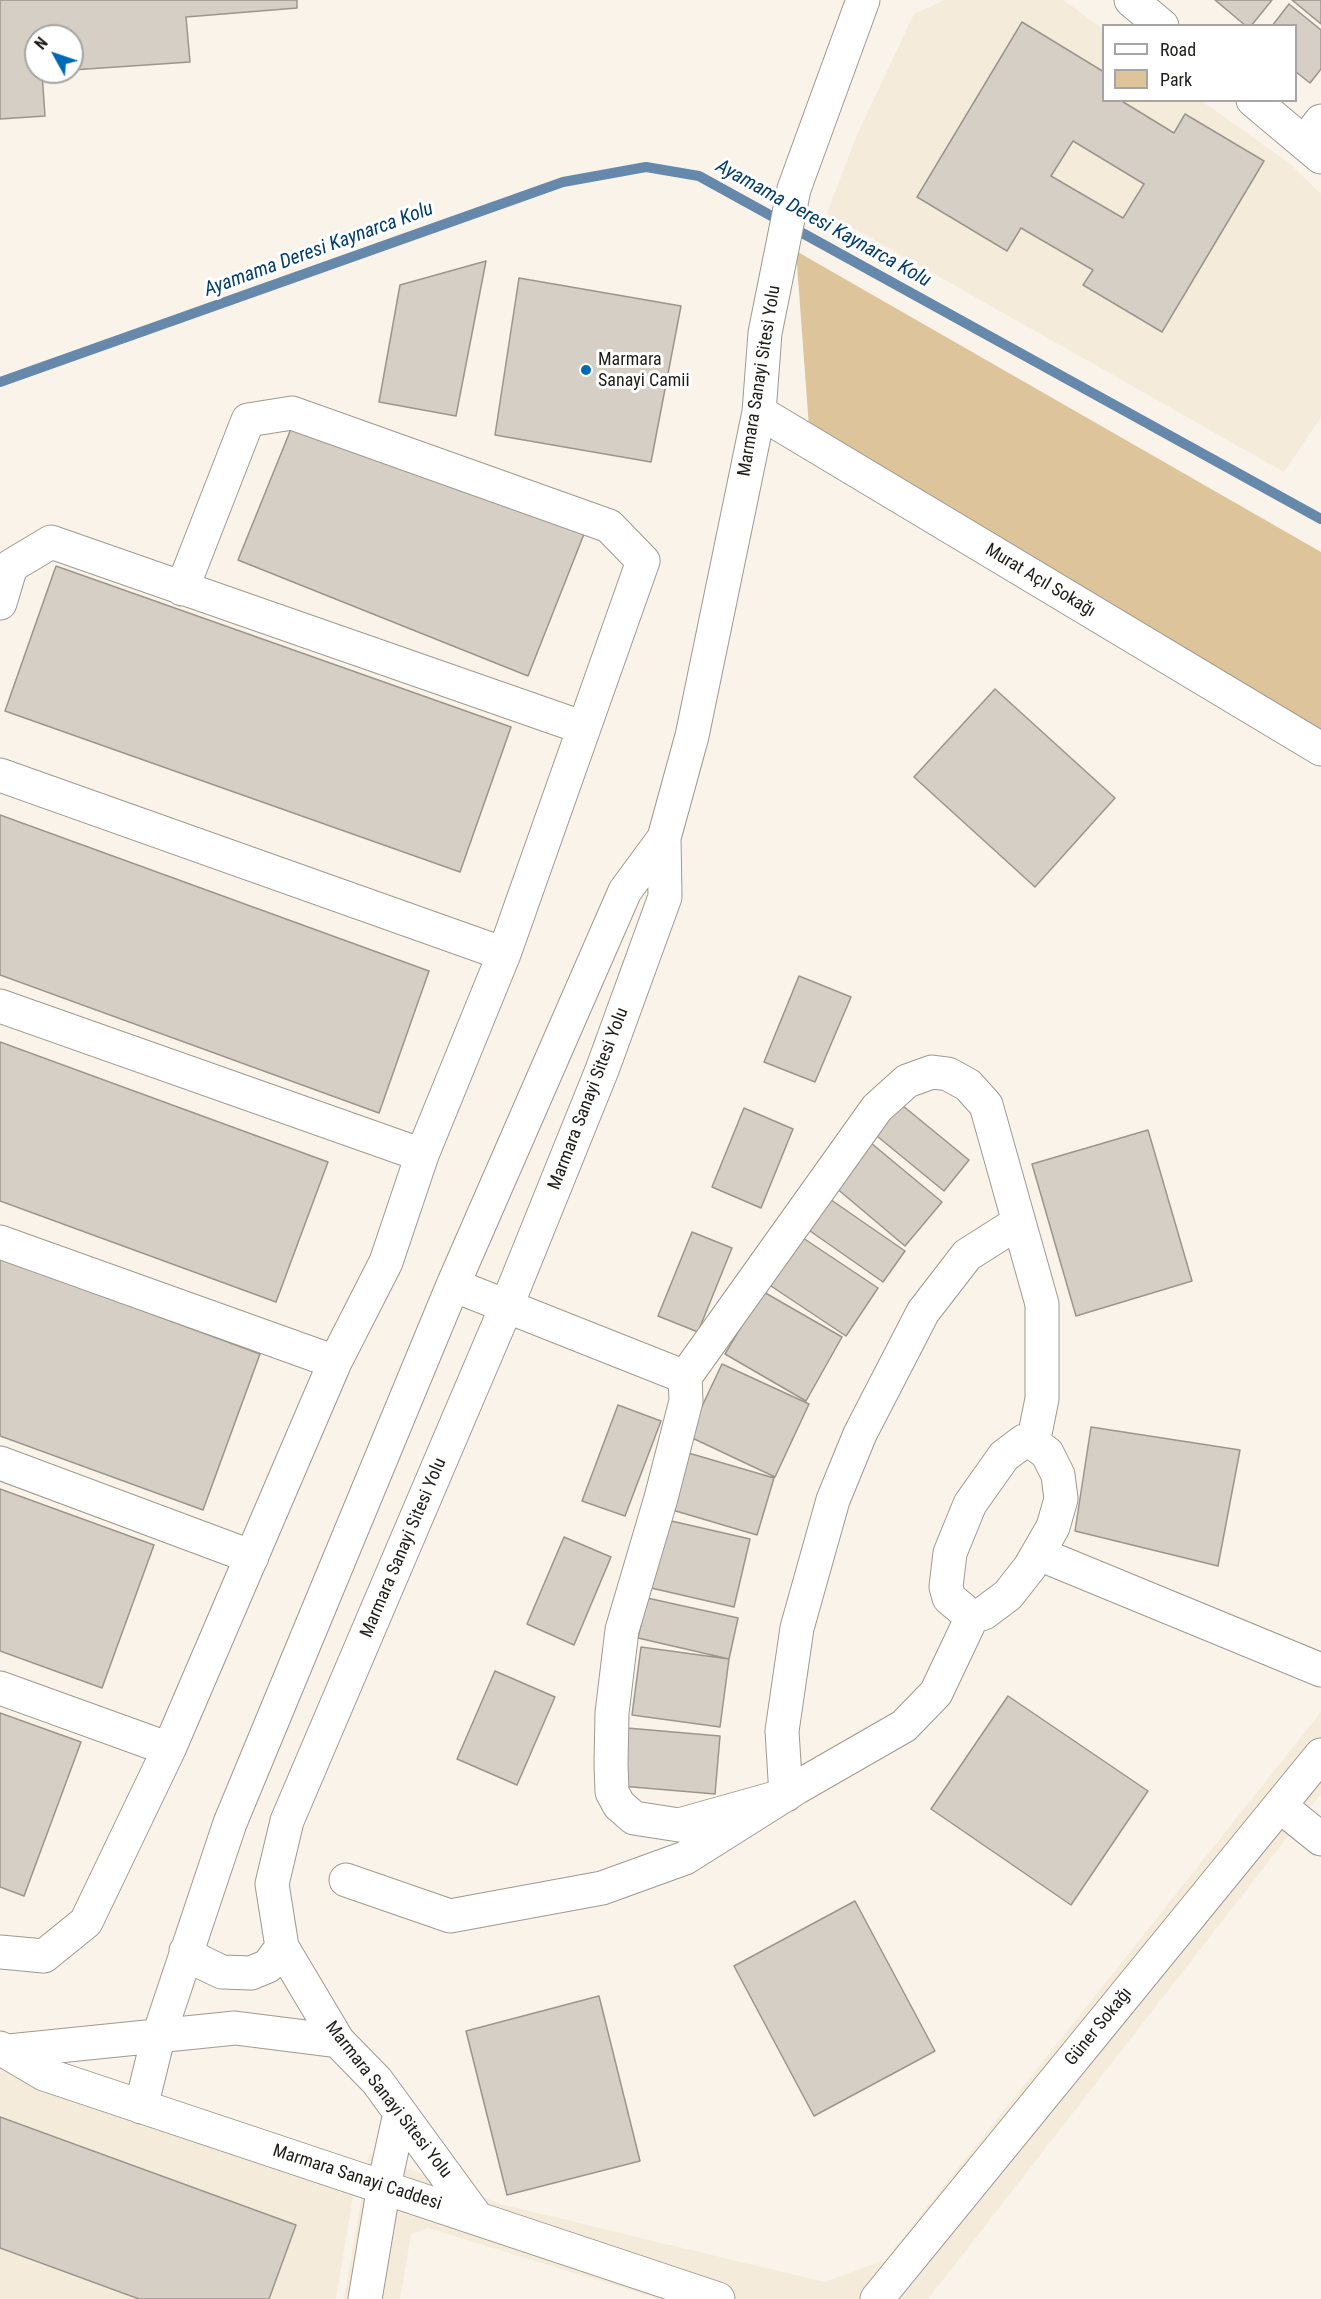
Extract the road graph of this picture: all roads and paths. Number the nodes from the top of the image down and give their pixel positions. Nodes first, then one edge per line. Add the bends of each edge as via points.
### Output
1 (863, 0) edge
2 (1137, 2) edge
3 (1160, 24) edge
4 (1256, 102) edge
5 (1316, 140) edge
6 (759, 412) junction
7 (182, 589) junction
8 (0, 603) edge
9 (584, 728) junction
10 (1321, 749) edge
11 (0, 775) edge
12 (664, 838) junction
13 (504, 954) junction
14 (0, 1006) edge
15 (422, 1155) junction
16 (1019, 1222) junction
17 (0, 1242) edge
18 (453, 1285) junction
19 (507, 1305) junction
20 (335, 1362) junction
21 (685, 1377) junction
22 (1033, 1443) junction
23 (0, 1463) edge
24 (1043, 1548) junction
25 (252, 1557) junction
26 (972, 1617) junction
27 (1321, 1670) edge
28 (0, 1688) edge
29 (169, 1749) junction
30 (1321, 1755) edge
31 (786, 1795) junction
32 (1280, 1806) junction
33 (1321, 1839) edge
34 (346, 1880) dead end
35 (282, 1947) junction
36 (186, 1950) junction
37 (0, 1952) edge
38 (158, 2038) junction
39 (338, 2041) junction
40 (5, 2049) edge
41 (141, 2107) junction
42 (400, 2113) junction
43 (384, 2186) junction
44 (477, 2218) junction
45 (365, 2299) edge
46 (718, 2299) edge
47 (877, 2299) edge

1 - 6 street, Marmara Sanayi Sitesi Yolu via 794,189 765,333
2 - 3 street
4 - 5 street
6 - 10 street, Murat Açıl Sokağı
6 - 12 street, Marmara Sanayi Sitesi Yolu via 692,736
7 - 8 street via 51,542 11,566
7 - 9 street
7 - 9 street via 248,420 292,413 609,526 644,561
9 - 13 street
11 - 13 street
12 - 18 street, Marmara Sanayi Sitesi Yolu via 625,891
12 - 19 street, Marmara Sanayi Sitesi Yolu via 665,897 602,1070
13 - 15 street
14 - 15 street
15 - 20 street via 386,1262
16 - 21 street via 986,1105 968,1085 948,1074 919,1075 877,1108
16 - 22 street via 1042,1304 1044,1331 1042,1400
16 - 31 street via 967,1256 923,1312 860,1434 833,1500 797,1628 782,1731
17 - 20 street
18 - 19 street
18 - 36 street, Marmara Sanayi Sitesi Yolu via 230,1823
19 - 21 street
19 - 35 street, Marmara Sanayi Sitesi Yolu via 288,1821 272,1884
20 - 25 street
21 - 31 street via 686,1401 622,1630 612,1713 612,1792 619,1805 634,1818 680,1825
22 - 24 street via 1047,1453 1058,1475 1061,1499
22 - 26 street via 1024,1441 1004,1456 970,1504 957,1532 946,1587 949,1599
23 - 25 street
24 - 26 street via 1008,1594 984,1613
24 - 27 street via 1049,1558
25 - 29 street
26 - 31 street via 936,1693 904,1726
28 - 29 street
29 - 37 street via 86,1922 44,1956
30 - 32 street, Güner Sokağı
31 - 34 street via 685,1858 602,1888 450,1916
32 - 33 street
32 - 47 street, Güner Sokağı
35 - 36 street via 268,1966 251,1973 222,1972
35 - 39 street, Marmara Sanayi Sitesi Yolu
36 - 38 street, Marmara Sanayi Sitesi Yolu
38 - 39 street via 235,2028
38 - 40 street
38 - 41 street, Marmara Sanayi Sitesi Yolu
39 - 42 street, Marmara Sanayi Sitesi Yolu
40 - 41 street, Marmara Sanayi Caddesi via 44,2074
41 - 43 street, Marmara Sanayi Caddesi
42 - 43 street
42 - 44 street, Marmara Sanayi Sitesi Yolu
43 - 44 street, Marmara Sanayi Caddesi
43 - 45 street
44 - 46 street, Marmara Sanayi Caddesi

